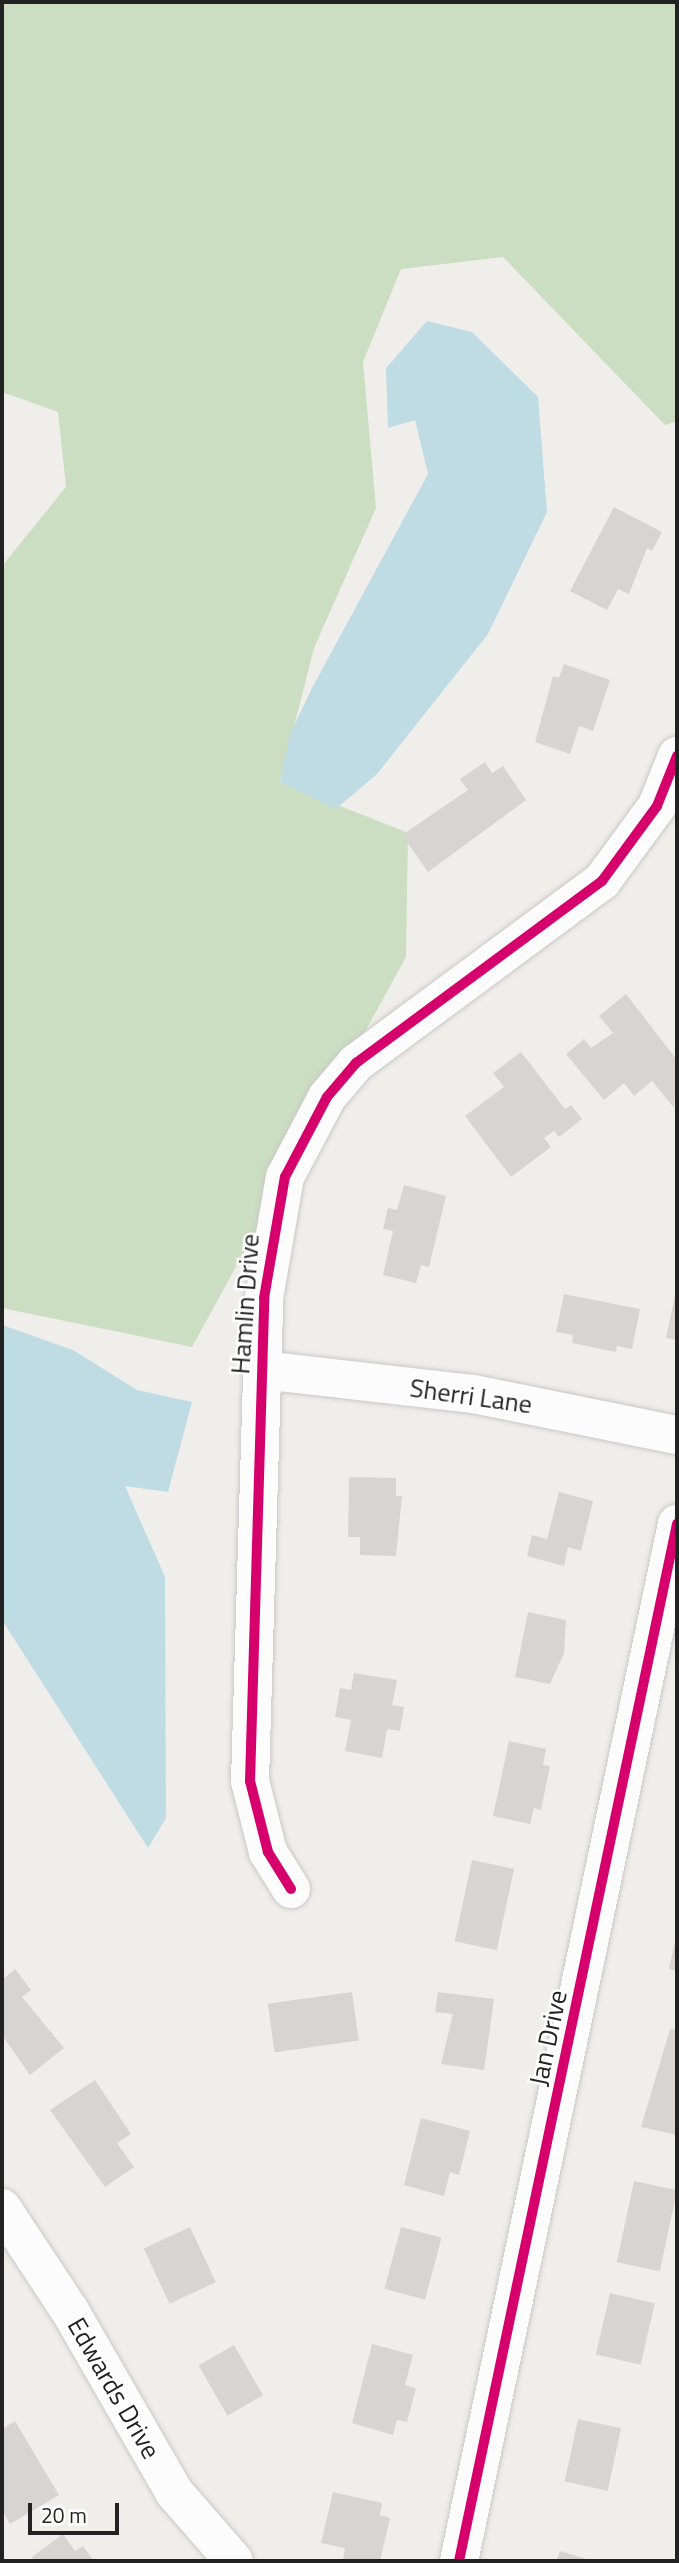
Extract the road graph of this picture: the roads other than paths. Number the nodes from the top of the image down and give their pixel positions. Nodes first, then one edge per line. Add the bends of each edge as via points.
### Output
1 (677, 756) edge
2 (262, 1370) junction
3 (677, 1435) edge
4 (677, 1524) edge
5 (291, 1889) dead end
6 (2, 2208) edge
7 (234, 2561) edge
8 (459, 2561) edge

1 - 2 street, Hamlin Drive via 657,806 603,881 384,1040 327,1097 285,1177 274,1226
2 - 3 street, Sherri Lane via 472,1394
2 - 5 street, Hamlin Drive via 250,1781 268,1852
4 - 8 street, Jan Drive
6 - 7 street, Edwards Drive via 70,2311 174,2492

